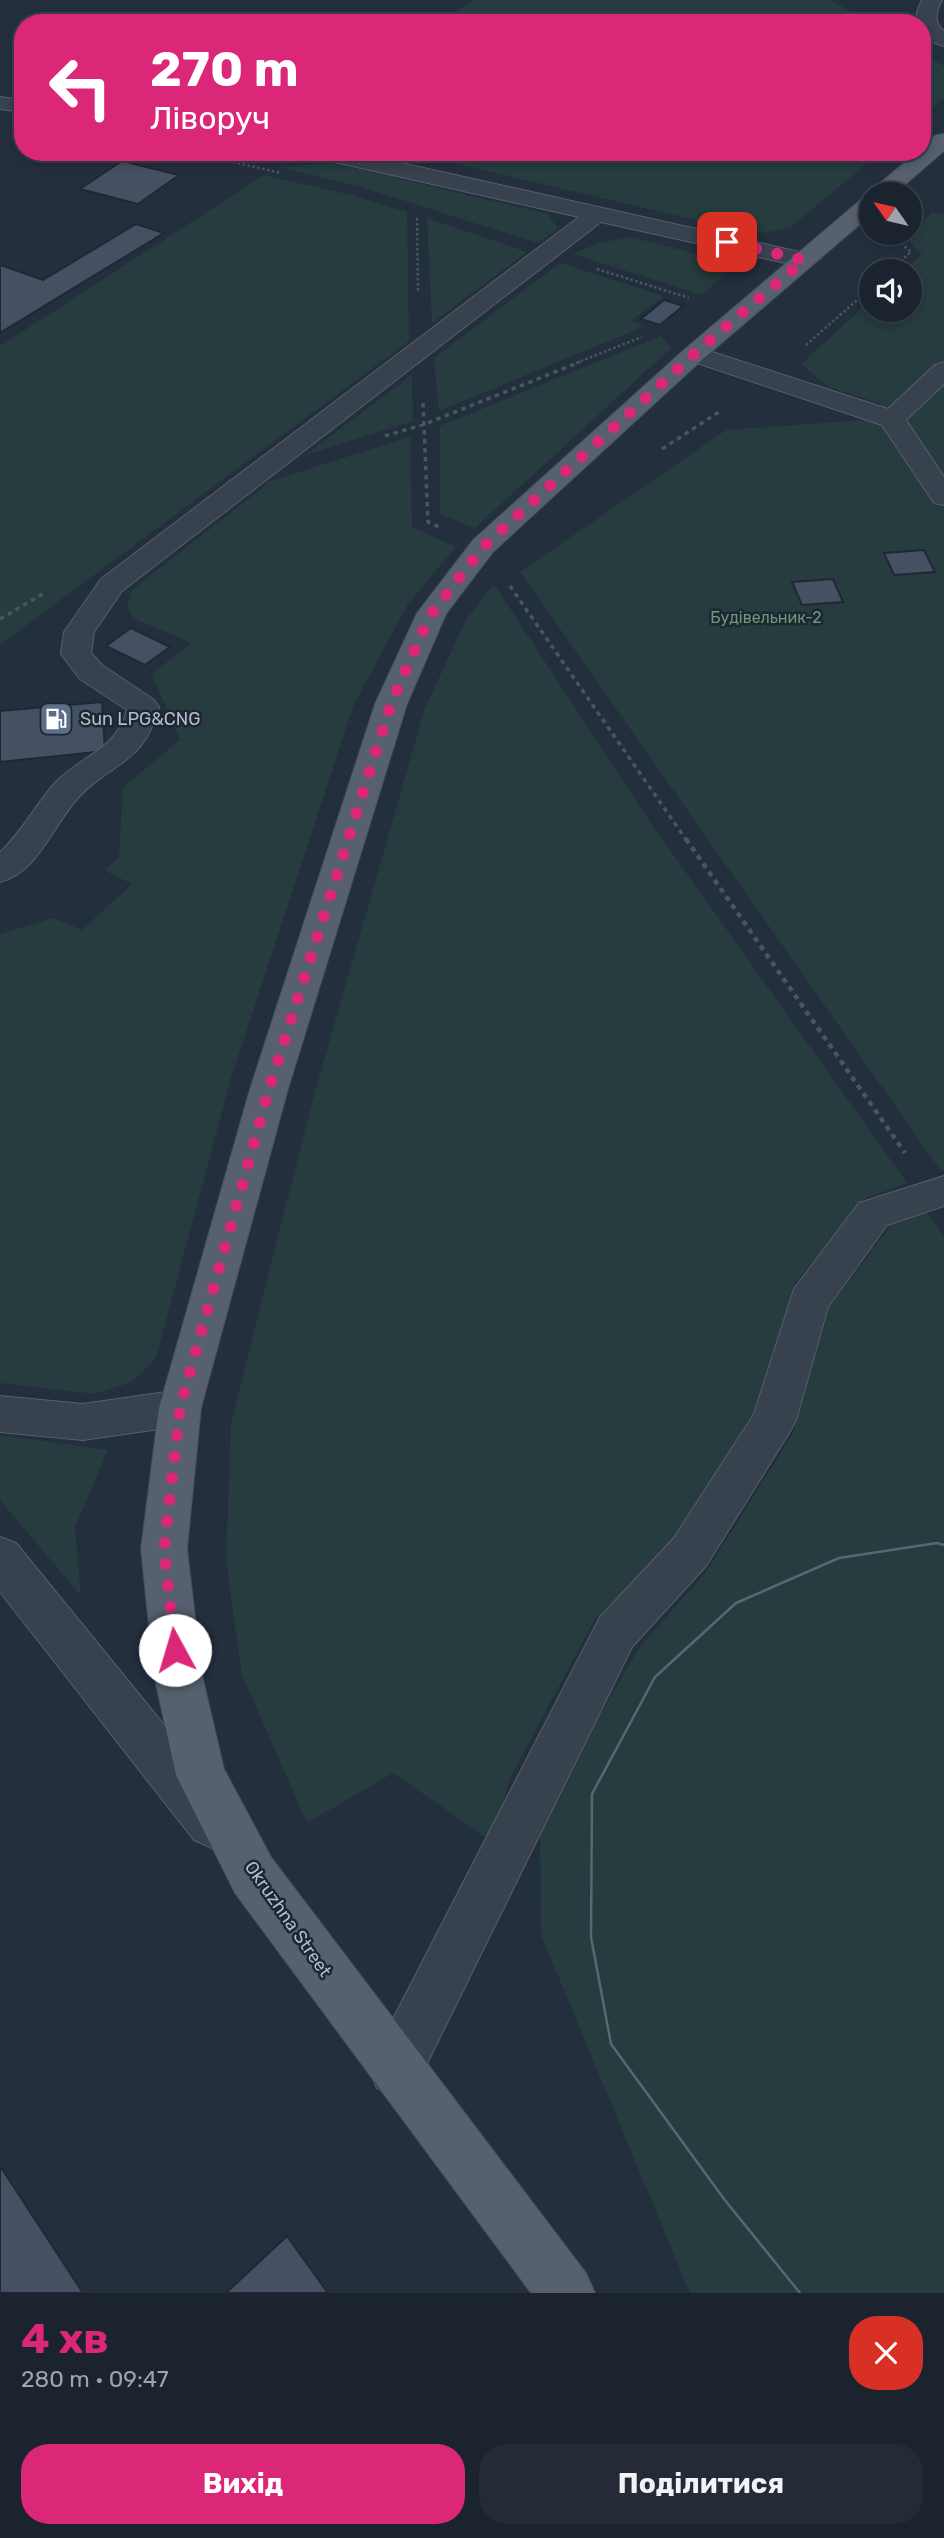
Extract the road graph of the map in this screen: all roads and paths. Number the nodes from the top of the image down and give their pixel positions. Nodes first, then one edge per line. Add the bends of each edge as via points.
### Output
1 (362, 161) edge
2 (920, 161) edge
3 (895, 182) edge
4 (598, 213) junction
5 (859, 213) edge
6 (903, 245) edge
7 (903, 259) edge
8 (804, 260) junction
9 (694, 354) junction
10 (944, 370) edge
11 (892, 419) junction
12 (944, 496) edge
13 (483, 547) junction
14 (0, 871) edge
15 (939, 1193) edge
16 (180, 1408) junction
17 (0, 1414) edge
18 (0, 1557) edge
19 (253, 1875) junction
20 (396, 2069) junction
21 (566, 2293) edge

1 - 4 lane
2 - 3 main road
4 - 8 lane
4 - 14 lane via 111,585 79,632 76,654 91,672 143,707 137,730 113,756 68,789 23,850
5 - 8 main road, Okruzhna Street
6 - 7 path via 911,252
8 - 9 main road, Okruzhna Street
9 - 11 lane
9 - 13 main road, Okruzhna Street
10 - 11 lane
11 - 12 lane
13 - 15 path
13 - 16 main road, Okruzhna Street via 432,613 391,704 269,1089
15 - 20 lane via 873,1214 809,1301 774,1420 690,1552 616,1632
16 - 17 lane via 83,1422
16 - 19 main road, Okruzhna Street via 164,1549 178,1675 201,1775
18 - 19 lane
19 - 20 main road, Okruzhna Street
20 - 21 main road, Okruzhna Street

